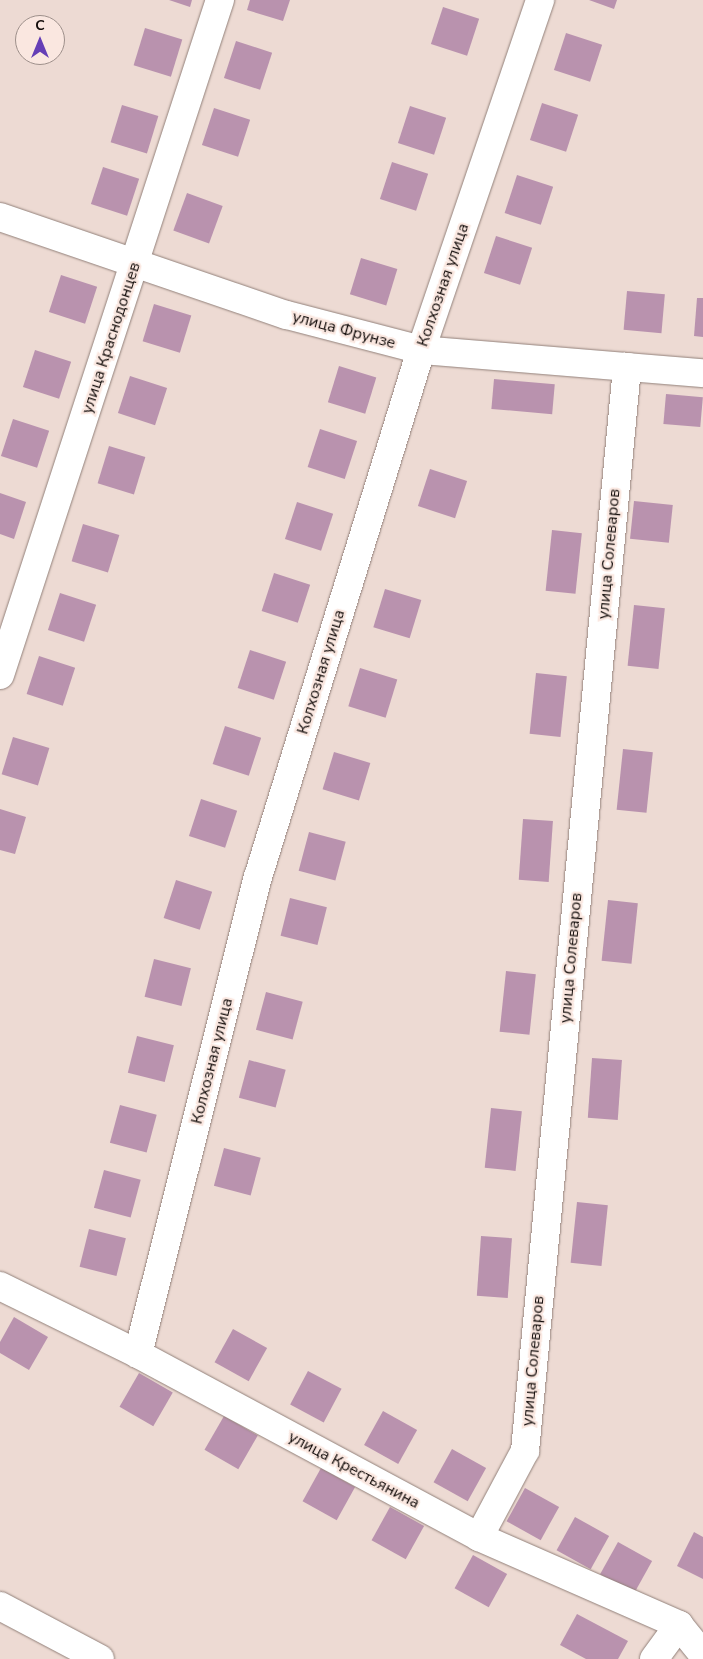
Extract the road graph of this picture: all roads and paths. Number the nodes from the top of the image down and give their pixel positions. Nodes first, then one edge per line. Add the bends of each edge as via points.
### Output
1 (220, 0) edge
2 (540, 0) edge
3 (0, 217) edge
4 (136, 263) junction
5 (420, 350) junction
6 (627, 367) junction
7 (703, 373) edge
8 (0, 675) edge
9 (0, 1286) edge
10 (138, 1354) junction
11 (479, 1538) junction
12 (0, 1606) edge
13 (679, 1625) junction
14 (703, 1655) edge
15 (100, 1659) edge
16 (654, 1659) edge

1 - 4 street, улица Краснодонцев
2 - 5 street, Колхозная улица
3 - 4 street, улица Фрунзе
4 - 5 street, улица Фрунзе via 287,315
4 - 8 street, улица Краснодонцев
5 - 6 street, улица Фрунзе
5 - 10 street, Колхозная улица via 258,877
6 - 7 street, улица Фрунзе
6 - 11 street, улица Солеваров via 525,1451
9 - 10 street, улица Крестьянина
10 - 11 street, улица Крестьянина
11 - 13 street, улица Крестьянина
12 - 15 street
13 - 14 street, улица Крестьянина
13 - 16 street

